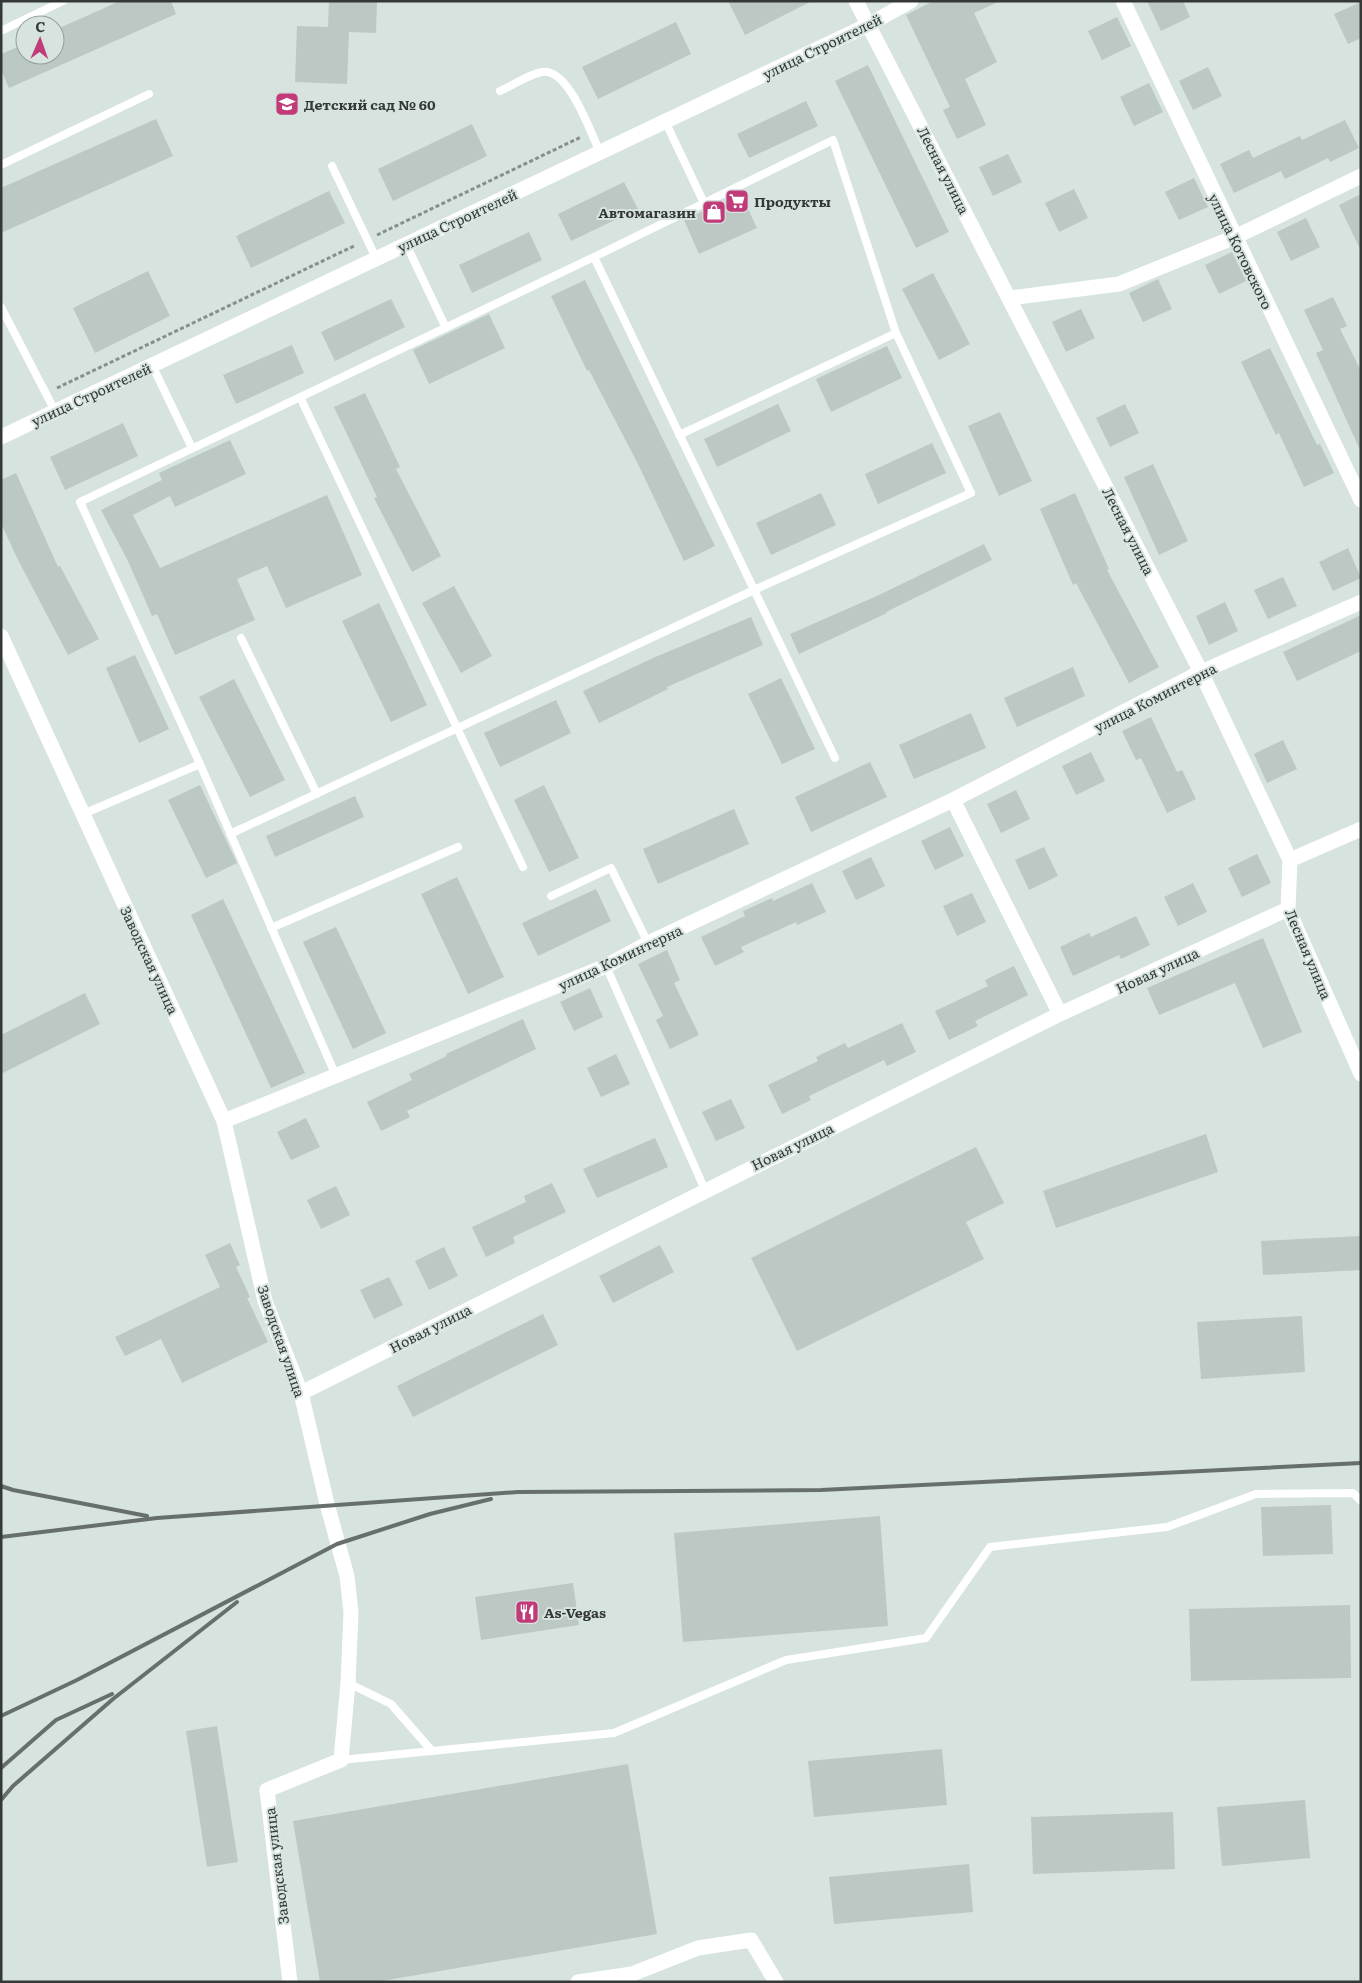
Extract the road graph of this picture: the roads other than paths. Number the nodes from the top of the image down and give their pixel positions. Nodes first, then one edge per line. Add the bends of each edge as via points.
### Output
1 (62, 1) edge
2 (856, 1) edge
3 (911, 1) edge
4 (1122, 1) edge
5 (868, 24) junction
6 (1, 30) edge
7 (500, 91) dead end
8 (148, 94) dead end
9 (665, 121) junction
10 (600, 152) junction
11 (1, 165) edge
12 (332, 166) dead end
13 (1361, 176) edge
14 (704, 203) junction
15 (1235, 237) junction
16 (406, 244) junction
17 (594, 257) junction
18 (376, 258) junction
19 (1010, 298) junction
20 (1, 307) edge
21 (446, 328) junction
22 (896, 333) junction
23 (152, 365) junction
24 (300, 397) junction
25 (55, 411) junction
26 (680, 435) junction
27 (1, 437) edge
28 (192, 448) junction
29 (1361, 500) edge
30 (754, 590) junction
31 (1361, 602) edge
32 (1, 636) edge
33 (241, 638) dead end
34 (1200, 672) junction
35 (457, 728) junction
36 (835, 758) dead end
37 (200, 764) junction
38 (316, 794) junction
39 (953, 800) junction
40 (83, 814) junction
41 (1361, 829) edge
42 (230, 834) junction
43 (458, 847) dead end
44 (1290, 860) junction
45 (523, 867) dead end
46 (551, 896) dead end
47 (1288, 909) junction
48 (271, 928) junction
49 (648, 944) junction
50 (606, 966) junction
51 (1060, 1014) junction
52 (1361, 1074) edge
53 (336, 1076) junction
54 (224, 1121) junction
55 (705, 1190) junction
56 (301, 1393) junction
57 (1361, 1500) edge
58 (348, 1683) junction
59 (432, 1751) junction
60 (341, 1760) junction
61 (290, 1982) edge
62 (578, 1982) edge
63 (776, 1982) edge

1 - 6 lane
2 - 5 street, Лесная улица
3 - 5 street, улица Строителей
4 - 15 street, улица Котовского
5 - 9 street, улица Строителей
5 - 19 street, Лесная улица
7 - 10 lane via 541,72 550,72 568,84
8 - 11 lane
9 - 10 street, улица Строителей
9 - 14 lane
10 - 16 street, улица Строителей
12 - 18 lane
13 - 15 street
14 - 17 lane
14 - 22 lane via 833,140
15 - 19 street via 1119,284
15 - 29 street, улица Котовского
16 - 18 street, улица Строителей
16 - 21 lane
17 - 21 lane
17 - 26 lane
18 - 23 street, улица Строителей
19 - 34 street, Лесная улица
20 - 25 lane
21 - 24 lane
22 - 26 lane
22 - 30 lane via 971,494
23 - 25 street, улица Строителей
23 - 28 lane
24 - 28 lane
24 - 35 lane
25 - 27 street, улица Строителей
26 - 30 lane
28 - 37 lane via 80,502
30 - 35 lane
30 - 36 lane
31 - 34 street, улица Коминтерна
32 - 40 street, Заводская улица
33 - 38 lane
34 - 39 street, улица Коминтерна
34 - 44 street, Лесная улица
35 - 38 lane
35 - 45 lane
37 - 40 lane
37 - 42 lane
38 - 42 lane
39 - 49 street, улица Коминтерна
39 - 51 street
40 - 54 street, Заводская улица
41 - 44 street
42 - 48 lane
43 - 48 lane
44 - 47 street, Лесная улица
46 - 49 lane via 611,868
47 - 51 street, Новая улица
47 - 52 street, Лесная улица
48 - 53 lane
49 - 50 street, улица Коминтерна
50 - 53 street, улица Коминтерна
50 - 55 lane
51 - 55 street, Новая улица
53 - 54 street, улица Коминтерна
54 - 56 street, Заводская улица via 265,1301
55 - 56 street, Новая улица
56 - 58 street, Заводская улица via 347,1576 350,1612
57 - 59 lane via 1353,1493 1256,1494 1167,1527 990,1547 926,1638 786,1660 614,1733
58 - 59 lane via 391,1704
58 - 60 street, Заводская улица
59 - 60 lane
60 - 61 street, Заводская улица via 267,1790
62 - 63 street via 632,1974 698,1948 751,1940

